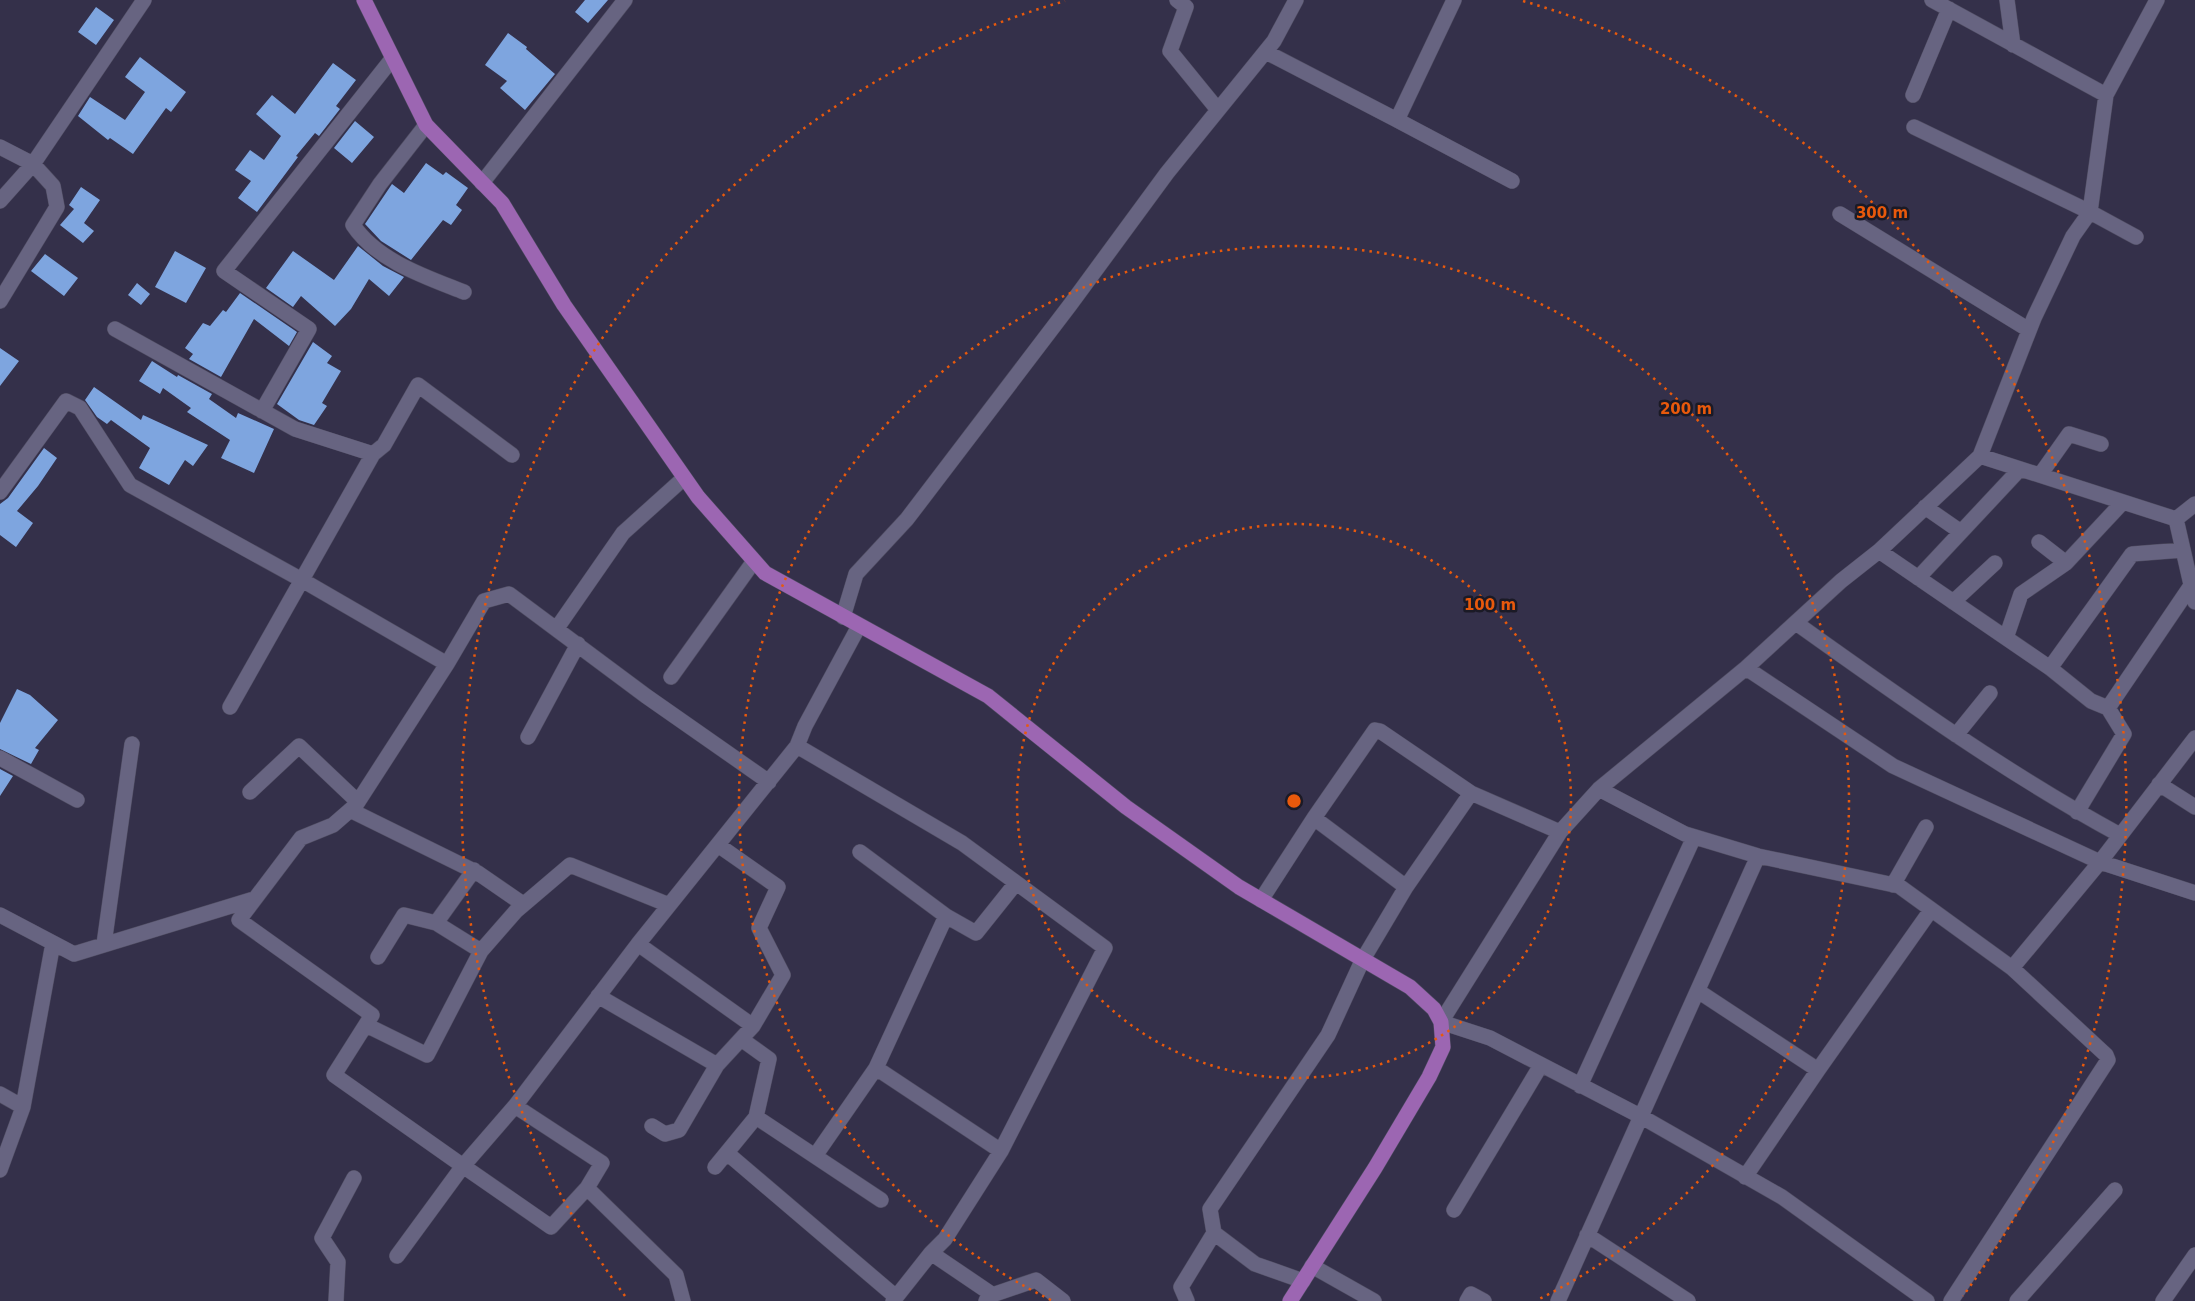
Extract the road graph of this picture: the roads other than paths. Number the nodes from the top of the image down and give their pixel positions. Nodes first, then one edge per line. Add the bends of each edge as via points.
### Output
1 (144, 0) edge
2 (364, 0) edge
3 (625, 0) edge
4 (1177, 0) edge
5 (1296, 0) edge
6 (1454, 0) edge
7 (1932, 0) edge
8 (2007, 0) edge
9 (2157, 0) edge
10 (1949, 9) junction
11 (2014, 45) junction
12 (1266, 52) junction
13 (392, 59) junction
14 (1913, 95) dead end
15 (2106, 95) junction
16 (1218, 110) junction
17 (1397, 120) junction
18 (426, 126) junction
19 (1914, 127) dead end
20 (0, 147) edge
21 (33, 164) junction
22 (482, 182) junction
23 (1512, 182) dead end
24 (0, 201) edge
25 (2090, 212) junction
26 (1840, 214) dead end
27 (2136, 237) dead end
28 (464, 292) dead end
29 (0, 301) edge
30 (115, 329) dead end
31 (2029, 330) junction
32 (262, 411) junction
33 (2101, 444) dead end
34 (372, 454) junction
35 (512, 455) dead end
36 (1980, 456) junction
37 (2020, 469) junction
38 (2040, 475) junction
39 (684, 478) junction
40 (0, 492) edge
41 (2122, 502) junction
42 (2195, 504) edge
43 (1925, 507) junction
44 (2176, 519) junction
45 (1961, 532) junction
46 (2039, 542) dead end
47 (2182, 550) junction
48 (1879, 551) junction
49 (754, 561) junction
50 (1995, 563) dead end
51 (2066, 563) junction
52 (1918, 578) junction
53 (302, 580) junction
54 (2190, 587) junction
55 (1953, 602) junction
56 (2195, 602) edge
57 (842, 617) junction
58 (1796, 623) junction
59 (859, 626) junction
60 (557, 628) junction
61 (2006, 638) junction
62 (578, 644) junction
63 (447, 664) junction
64 (1746, 668) junction
65 (2050, 668) junction
66 (671, 677) dead end
67 (1990, 694) dead end
68 (230, 707) dead end
69 (2108, 708) junction
70 (1956, 735) junction
71 (528, 737) dead end
72 (2195, 738) edge
73 (132, 744) dead end
74 (797, 746) junction
75 (0, 758) edge
76 (769, 782) junction
77 (2159, 784) junction
78 (1599, 789) junction
79 (250, 792) dead end
80 (1471, 793) junction
81 (76, 800) dead end
82 (354, 806) junction
83 (2195, 807) edge
84 (2077, 812) junction
85 (1314, 818) junction
86 (1926, 827) dead end
87 (1560, 832) junction
88 (2120, 835) junction
89 (1694, 837) junction
90 (718, 845) junction
91 (860, 852) dead end
92 (1758, 856) junction
93 (2100, 862) junction
94 (474, 870) junction
95 (1016, 883) junction
96 (1893, 885) junction
97 (1406, 887) junction
98 (2195, 893) edge
99 (254, 899) junction
100 (1261, 900) junction
101 (523, 904) junction
102 (670, 905) junction
103 (1931, 910) junction
104 (0, 915) edge
105 (946, 916) junction
106 (436, 923) junction
107 (53, 942) junction
108 (104, 944) junction
109 (638, 944) junction
110 (481, 951) junction
111 (378, 957) dead end
112 (1362, 961) junction
113 (2012, 968) junction
114 (1698, 991) junction
115 (598, 996) junction
116 (1441, 1022) junction
117 (366, 1025) junction
118 (753, 1026) junction
119 (741, 1039) junction
120 (716, 1065) junction
121 (1541, 1065) junction
122 (876, 1068) junction
123 (1818, 1070) junction
124 (1580, 1086) junction
125 (0, 1094) edge
126 (515, 1106) junction
127 (23, 1107) junction
128 (756, 1117) junction
129 (1642, 1117) junction
130 (652, 1126) dead end
131 (1001, 1151) junction
132 (727, 1153) junction
133 (815, 1156) junction
134 (463, 1166) junction
135 (715, 1167) dead end
136 (0, 1170) edge
137 (1745, 1177) junction
138 (354, 1178) dead end
139 (587, 1188) junction
140 (2115, 1190) dead end
141 (881, 1200) dead end
142 (1454, 1210) dead end
143 (1214, 1233) junction
144 (1587, 1235) junction
145 (931, 1254) junction
146 (2195, 1255) edge
147 (397, 1256) dead end
148 (1312, 1266) junction
149 (1303, 1281) junction
150 (988, 1298) edge
151 (895, 1299) edge
152 (336, 1301) edge
153 (683, 1301) edge
154 (1063, 1301) edge
155 (1188, 1301) edge
156 (1290, 1301) edge
157 (1374, 1301) edge
158 (1466, 1301) edge
159 (1484, 1301) edge
160 (1558, 1301) edge
161 (1688, 1301) edge
162 (1927, 1301) edge
163 (1950, 1301) edge
164 (2017, 1301) edge
165 (2163, 1301) edge

1 - 21 street
2 - 13 main road
3 - 22 street
4 - 16 street via 1186,7 1170,51
5 - 12 street
6 - 17 street
7 - 10 street
8 - 11 street
9 - 15 street
10 - 11 street
10 - 14 street
11 - 15 street
12 - 16 street
12 - 17 street
13 - 18 main road
13 - 32 street via 224,271 309,328
15 - 25 street
16 - 57 street via 907,519 856,574
17 - 23 street
18 - 22 main road
18 - 28 street via 380,184 353,225 382,252 416,273
19 - 25 street
20 - 21 street
21 - 24 street
21 - 29 street via 53,186 57,208
22 - 39 main road via 502,203 564,305
25 - 27 street
25 - 31 street via 2073,236
26 - 31 street
30 - 32 street
31 - 36 street
32 - 34 street via 294,429
33 - 38 street via 2069,434
34 - 35 street via 384,444 418,385
34 - 53 street
36 - 37 street
36 - 43 street
37 - 38 street
37 - 45 street
38 - 41 street
39 - 49 main road
39 - 60 street via 623,533
40 - 53 street via 66,401 80,408 130,485
41 - 44 street
41 - 51 street
42 - 44 street
43 - 45 street
43 - 48 street
44 - 47 street
45 - 52 street
46 - 51 street
47 - 54 street
47 - 65 street via 2132,554
48 - 52 street
48 - 58 street
49 - 57 main road via 765,573
49 - 66 street
50 - 55 street
51 - 61 street via 2021,594
52 - 55 street
53 - 63 street
53 - 68 street
54 - 56 street
54 - 69 street
55 - 61 street
57 - 59 main road
58 - 64 street
58 - 70 street
59 - 74 street
59 - 100 main road via 988,696 1126,807
60 - 62 street
60 - 63 street via 509,594 484,601
61 - 65 street
62 - 71 street
62 - 76 street
63 - 82 street
64 - 78 street
64 - 93 street via 1893,766
65 - 69 street via 2091,701
67 - 70 street
69 - 84 street via 2124,734
70 - 84 street
72 - 77 street
73 - 108 street
74 - 76 street
74 - 95 street via 962,843
75 - 81 street
76 - 90 street
77 - 83 street
77 - 88 street
78 - 87 street
78 - 89 street
79 - 82 street via 299,746
80 - 85 street via 1375,730
80 - 87 street
80 - 97 street
82 - 94 street
82 - 99 street via 333,825 301,838
84 - 88 street
85 - 97 street
85 - 100 street
86 - 96 street
87 - 116 street
88 - 93 street
89 - 92 street
89 - 124 street
90 - 102 street
90 - 118 street via 778,887 759,928 783,975
91 - 105 street
92 - 96 street
92 - 114 street
93 - 98 street
93 - 113 street
94 - 101 street
94 - 106 street
95 - 105 street via 976,933
95 - 131 street via 1105,948
96 - 103 street
97 - 112 street
99 - 108 street
99 - 117 street via 239,920 372,1015
100 - 112 main road
101 - 102 street via 570,865
101 - 110 street
102 - 109 street
103 - 113 street
103 - 123 street
104 - 107 street
105 - 122 street
106 - 110 street
106 - 111 street via 404,915
107 - 108 street via 74,954
107 - 127 street
109 - 115 street
109 - 118 street
110 - 117 street via 427,1055
112 - 116 main road via 1410,987 1434,1009
112 - 143 street via 1328,1035 1210,1209
113 - 163 street via 2108,1060
114 - 123 street
114 - 129 street
115 - 120 street
115 - 126 street
116 - 121 street via 1490,1038
116 - 148 main road via 1443,1047 1429,1077
117 - 134 street via 334,1075
118 - 119 street
119 - 120 street
119 - 128 street via 769,1059
120 - 130 street via 679,1130 665,1134
121 - 124 street
121 - 142 street
122 - 131 street
122 - 133 street
123 - 137 street
124 - 129 street
125 - 127 street
126 - 134 street
126 - 139 street via 602,1163
127 - 136 street
128 - 132 street
128 - 133 street
129 - 137 street
129 - 144 street
131 - 145 street via 945,1239
132 - 135 street
132 - 151 street
133 - 141 street
134 - 139 street via 551,1227
134 - 147 street
137 - 162 street via 1782,1196
138 - 152 street via 322,1238 338,1262
139 - 153 street via 676,1274
140 - 164 street
143 - 149 street via 1255,1264
143 - 155 street via 1181,1287
144 - 160 street
144 - 161 street
145 - 150 street via 990,1293
145 - 151 street
146 - 165 street
148 - 149 main road
148 - 157 street
149 - 156 main road
150 - 154 street via 1036,1280
158 - 159 street via 1472,1294

